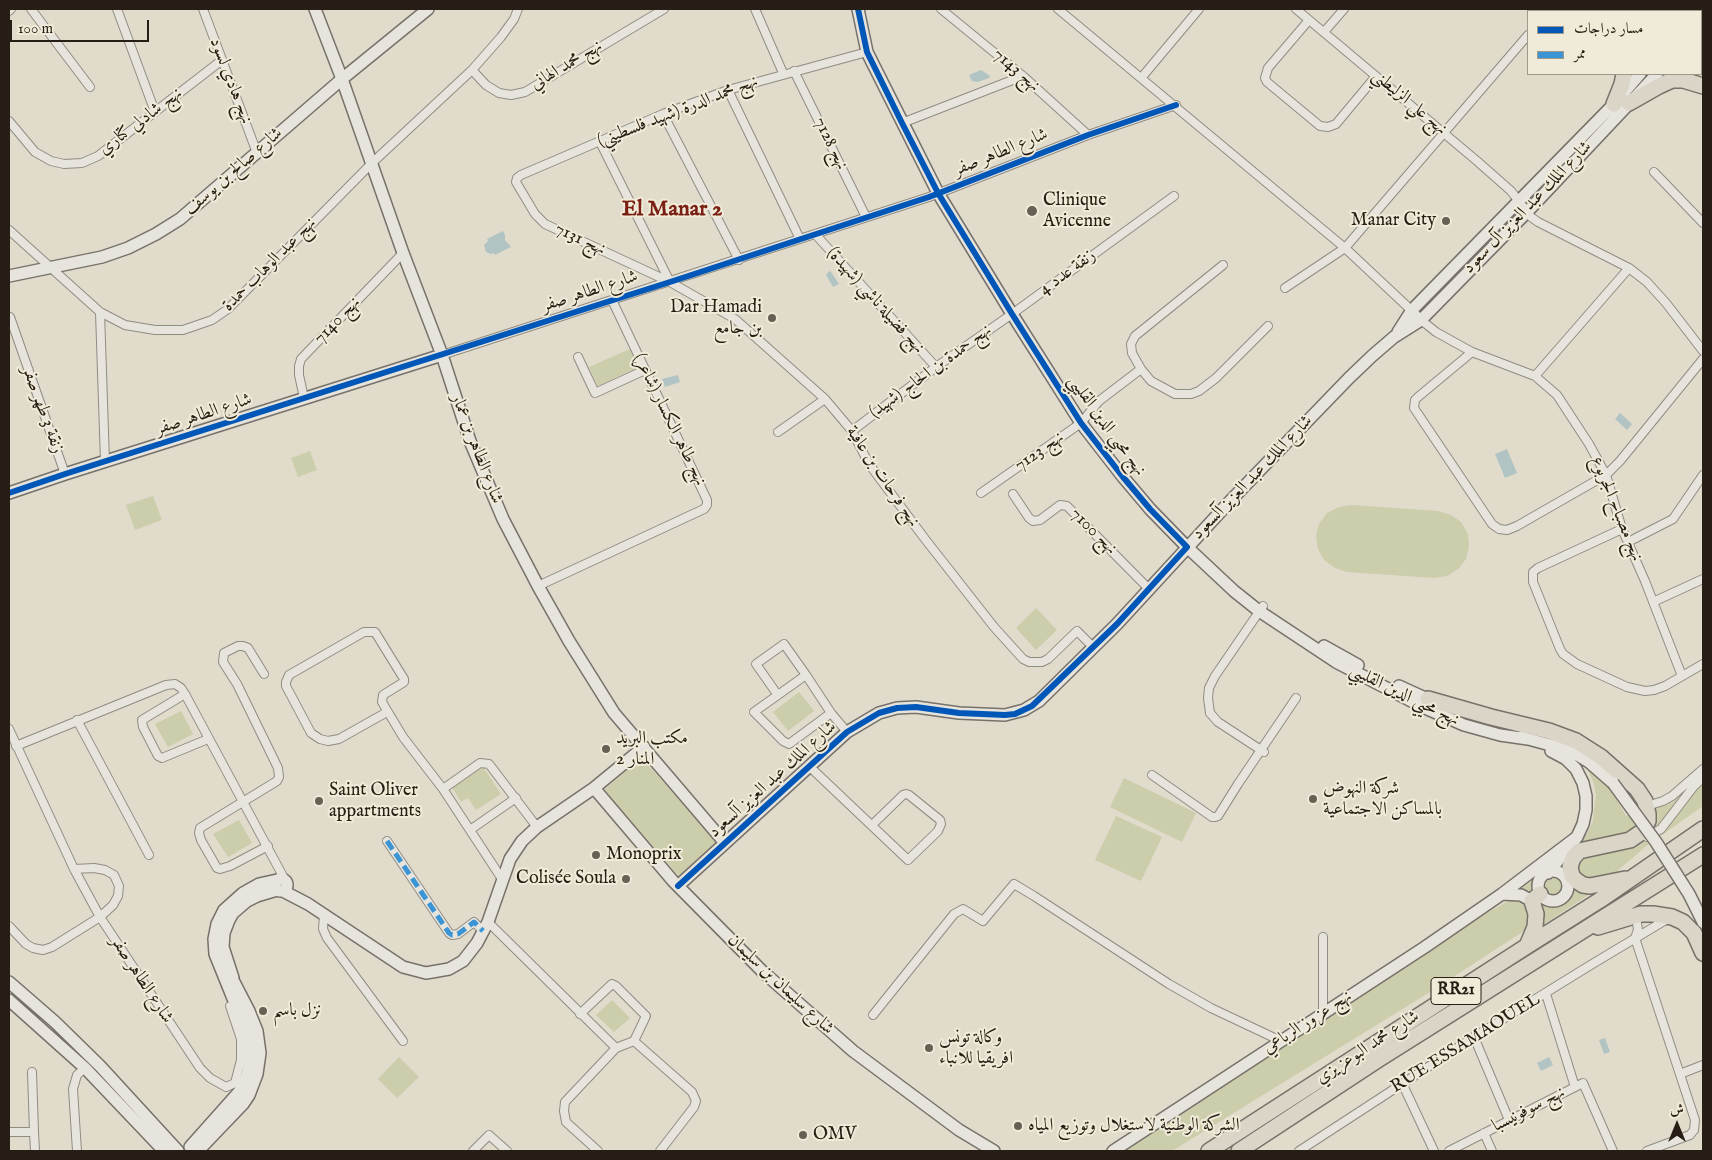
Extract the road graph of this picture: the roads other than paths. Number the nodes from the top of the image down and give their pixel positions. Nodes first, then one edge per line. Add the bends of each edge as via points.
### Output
1 (31, 9) edge
2 (117, 9) edge
3 (203, 9) edge
4 (314, 9) edge
5 (428, 9) edge
6 (518, 9) edge
7 (664, 9) edge
8 (755, 9) edge
9 (858, 9) edge
10 (941, 9) edge
11 (1058, 9) edge
12 (1199, 9) edge
13 (1296, 9) edge
14 (1344, 9) edge
15 (1309, 20) junction
16 (1324, 32) junction
17 (1527, 36) edge
18 (866, 52) junction
19 (222, 60) junction
20 (472, 70) junction
21 (794, 71) junction
22 (783, 73) junction
23 (1624, 75) edge
24 (1639, 75) edge
25 (1656, 75) edge
26 (1023, 76) junction
27 (1376, 76) junction
28 (1142, 77) junction
29 (342, 79) junction
30 (1703, 86) edge
31 (90, 87) dead end
32 (728, 90) junction
33 (1622, 103) junction
34 (1176, 105) junction
35 (154, 112) junction
36 (663, 114) junction
37 (9, 121) edge
38 (902, 123) junction
39 (1445, 133) junction
40 (1088, 135) junction
41 (600, 142) junction
42 (258, 153) junction
43 (372, 163) junction
44 (1654, 172) dead end
45 (521, 175) joint
46 (938, 193) junction
47 (1174, 196) dead end
48 (1520, 200) junction
49 (1527, 212) junction
50 (866, 217) junction
51 (1703, 223) edge
52 (9, 230) edge
53 (815, 234) junction
54 (800, 239) junction
55 (1344, 248) junction
56 (403, 253) junction
57 (739, 260) junction
58 (1223, 264) dead end
59 (51, 268) junction
60 (1629, 268) junction
61 (9, 276) edge
62 (670, 282) junction
63 (1285, 288) dead end
64 (612, 300) junction
65 (1412, 310) junction
66 (100, 312) junction
67 (1012, 314) junction
68 (10, 317) edge
69 (1421, 320) junction
70 (1268, 326) dead end
71 (1394, 338) junction
72 (1703, 350) edge
73 (1472, 352) junction
74 (442, 355) junction
75 (578, 357) dead end
76 (1703, 359) edge
77 (936, 367) junction
78 (1141, 369) junction
79 (645, 370) junction
80 (1535, 376) junction
81 (304, 398) junction
82 (825, 399) junction
83 (1082, 423) junction
84 (852, 431) junction
85 (778, 432) dead end
86 (105, 462) junction
87 (65, 474) junction
88 (1606, 475) junction
89 (1702, 478) edge
90 (9, 493) edge
91 (981, 493) dead end
92 (1013, 494) dead end
93 (1622, 529) junction
94 (1628, 542) junction
95 (1187, 547) junction
96 (1703, 579) edge
97 (538, 586) junction
98 (1149, 589) junction
99 (1653, 602) junction
100 (1261, 609) junction
101 (1093, 647) junction
102 (1703, 664) edge
103 (264, 674) dead end
104 (806, 675) junction
105 (1682, 676) junction
106 (185, 694) junction
107 (777, 694) junction
108 (1296, 698) dead end
109 (1428, 699) junction
110 (387, 712) junction
111 (831, 713) junction
112 (77, 720) junction
113 (9, 729) edge
114 (847, 732) junction
115 (1487, 732) junction
116 (208, 739) junction
117 (1528, 739) junction
118 (16, 746) junction
119 (644, 747) junction
120 (1262, 751) junction
121 (810, 767) junction
122 (1703, 769) edge
123 (1152, 775) dead end
124 (1703, 778) edge
125 (594, 788) junction
126 (443, 789) junction
127 (516, 798) junction
128 (243, 803) junction
129 (1646, 806) junction
130 (872, 826) junction
131 (537, 827) junction
132 (1703, 829) edge
133 (470, 830) junction
134 (1576, 837) junction
135 (1630, 840) junction
136 (387, 841) dead end
137 (725, 843) junction
138 (268, 846) junction
139 (149, 855) dead end
140 (1703, 855) edge
141 (74, 869) junction
142 (1544, 876) junction
143 (1634, 877) junction
144 (1569, 878) junction
145 (502, 879) junction
146 (282, 885) junction
147 (678, 886) junction
148 (1505, 892) junction
149 (1536, 898) junction
150 (324, 914) junction
151 (100, 917) junction
152 (1628, 917) junction
153 (1672, 917) junction
154 (1703, 922) edge
155 (9, 926) edge
156 (485, 926) junction
157 (1576, 934) junction
158 (1323, 937) dead end
159 (1635, 938) junction
160 (1527, 946) junction
161 (1703, 953) edge
162 (215, 954) junction
163 (9, 982) edge
164 (234, 982) junction
165 (1546, 994) junction
166 (9, 1000) edge
167 (1323, 1012) junction
168 (580, 1014) junction
169 (873, 1015) dead end
170 (1474, 1037) junction
171 (404, 1041) dead end
172 (634, 1041) junction
173 (1281, 1041) junction
174 (616, 1048) junction
175 (250, 1056) junction
176 (1703, 1065) edge
177 (85, 1068) junction
178 (32, 1072) dead end
179 (1680, 1074) junction
180 (1402, 1085) junction
181 (1575, 1086) junction
182 (1509, 1120) junction
183 (9, 1132) edge
184 (34, 1132) junction
185 (1484, 1133) junction
186 (156, 1147) edge
187 (194, 1149) edge
188 (34, 1151) edge
189 (77, 1151) edge
190 (164, 1151) edge
191 (178, 1151) edge
192 (473, 1151) edge
193 (507, 1151) edge
194 (598, 1151) edge
195 (660, 1151) edge
196 (994, 1151) edge
197 (1113, 1151) edge
198 (1209, 1151) edge
199 (1240, 1151) edge
200 (1298, 1151) edge
201 (1434, 1151) edge
202 (1449, 1151) edge
203 (1492, 1151) edge
204 (1613, 1151) edge
205 (1647, 1151) edge

1 - 31 street
2 - 35 street
3 - 19 street, نهج هادي لسود
4 - 29 street, شارع الطاهر بن عمار
5 - 29 street, شارع صالح بن يوسف
6 - 20 street, نهج عبد الوهاب حمدة via 501,37
7 - 20 street, نهج محمد الهاني via 525,92 499,93
8 - 22 street
9 - 18 street, نهج محيي الدين القليبي
10 - 26 street, نهج 7143
11 - 28 street, نهج مصباح الجربوع
12 - 28 street
13 - 15 street, نهج علي الزليطني
14 - 16 street
15 - 16 street, نهج علي الزليطني
15 - 27 street via 1268,68 1267,82 1320,126 1328,127 1336,124
16 - 27 street, نهج علي الزليطني
17 - 39 street
18 - 21 street, نهج محمد الدرة (شهيد فلسطيني)
18 - 38 street, نهج محيي الدين القليبي
19 - 35 street, نهج شادلي كتاري
19 - 42 street, نهج هادي لسود
20 - 43 street, نهج عبد الوهاب حمدة
21 - 22 street, نهج محمد الدرة (شهيد فلسطيني)
21 - 50 street, نهج 7128
22 - 32 street, نهج محمد الدرة (شهيد فلسطيني)
23 - 33 highway
24 - 33 street, شارع الملك عبد العزيز آل سعود
25 - 33 street, شارع الملك عبد العزيز آل سعود
26 - 38 street
26 - 40 street, نهج 7143
27 - 39 street, نهج علي الزليطني
28 - 34 street, نهج مصباح الجربوع
29 - 42 street, شارع صالح بن يوسف
29 - 43 street, شارع الطاهر بن عمار
30 - 33 highway via 1672,80
32 - 36 street, نهج محمد الدرة (شهيد فلسطيني)
32 - 54 street
33 - 48 street, شارع الملك عبد العزيز آل سعود
33 - 49 street, شارع الملك عبد العزيز آل سعود
34 - 40 street, شارع الطاهر صفر
34 - 55 street, نهج مصباح الجربوع
35 - 37 street, نهج شادلي كتاري via 98,156 82,163 64,164 35,152
36 - 41 street, نهج محمد الدرة (شهيد فلسطيني)
36 - 57 street
38 - 46 street, نهج محيي الدين القليبي
39 - 48 street, نهج علي الزليطني
39 - 55 street
40 - 46 street, شارع الطاهر صفر
41 - 45 street, نهج محمد الدرة (شهيد فلسطيني)
41 - 62 street
42 - 59 street, شارع صالح بن يوسف via 180,219 156,234 102,257
43 - 56 street, شارع الطاهر بن عمار
43 - 66 street, نهج عبد الوهاب حمدة via 228,309 212,320 183,330 155,330 125,325
44 - 51 street
45 - 62 street, نهج 7131 via 517,178 518,186 545,224
46 - 50 street, شارع الطاهر صفر
46 - 67 street, نهج محيي الدين القليبي
47 - 67 street, زنقة عدد 4
48 - 49 street, نهج علي الزليطني
48 - 65 street, شارع الملك عبد العزيز آل سعود
49 - 60 street via 1554,231
49 - 69 street, شارع الملك عبد العزيز آل سعود
50 - 53 street, شارع الطاهر صفر
52 - 59 street, نهج عبد الوهاب حمدة
53 - 54 street, شارع الطاهر صفر
53 - 77 street, نهج فضيلة ناشي (شهيدة)
54 - 57 street, شارع الطاهر صفر
55 - 63 street
55 - 65 street, نهج مصباح الجربوع
56 - 74 street, شارع الطاهر بن عمار
56 - 81 street, نهج 7140 via 301,359 299,376
57 - 62 street, شارع الطاهر صفر
58 - 78 street via 1135,336 1131,344 1132,353
59 - 61 street, شارع صالح بن يوسف
59 - 66 street, نهج عبد الوهاب حمدة
60 - 72 street via 1659,296
60 - 80 street
62 - 64 street, شارع الطاهر صفر
62 - 82 street, نهج فرحات بن عافية via 735,319
64 - 74 street, شارع الطاهر صفر
64 - 79 street, نهج طاهر الكسار (شاعر)
65 - 69 street, نهج مصباح الجربوع
65 - 71 street, شارع الملك عبد العزيز آل سعود
66 - 86 street
67 - 77 street, نهج حمدة بن الحاج (شهيد)
67 - 83 street, نهج محيي الدين القليبي
68 - 87 street, زنقة 3 طهر صفر
69 - 71 street, شارع الملك عبد العزيز آل سعود
69 - 73 street, نهج مصباح الجربوع
70 - 78 street via 1216,378 1191,394 1175,394 1151,381
71 - 95 street, شارع الملك عبد العزيز آلسعود via 1349,378
73 - 80 street, نهج مصباح الجربوع
73 - 88 street via 1413,404 1492,524 1499,530 1517,526
74 - 81 street, شارع الطاهر صفر
74 - 97 street, شارع الطاهر بن عمار via 470,441 503,519
75 - 79 street via 595,393
76 - 88 street
77 - 84 street, نهج حمدة بن الحاج (شهيد)
78 - 83 street, نهج 7123 via 1099,401
79 - 97 street, نهج طاهر الكسار (شاعر) via 707,505
80 - 88 street, نهج مصباح الجربوع via 1557,395
81 - 86 street, شارع الطاهر صفر
82 - 84 street, نهج فرحات بن عافية
82 - 85 street
83 - 91 street, نهج 7123
83 - 95 street, نهج محيي الدين القليبي via 1150,509
84 - 101 street, نهج فرحات بن عافية via 877,476 1019,655 1028,662 1042,662 1077,630
86 - 87 street, شارع الطاهر صفر
87 - 90 street, شارع الطاهر صفر
88 - 93 street, نهج مصباح الجربوع
89 - 94 street via 1673,519
92 - 98 street, نهج 7100 via 1033,521 1040,520 1060,505 1067,506
93 - 94 street, نهج مصباح الجربوع
93 - 105 street via 1533,572 1533,582 1557,643 1573,662 1627,687 1654,690
94 - 99 street, نهج مصباح الجربوع
95 - 98 street, شارع الملك عبد العزيز آلسعود
95 - 100 street, نهج محيي الدين القليبي via 1234,591
96 - 99 street
97 - 119 street, شارع الطاهر بن عمار via 590,677 614,713
98 - 101 street, شارع الملك عبد العزيز آلسعود
99 - 105 street, نهج مصباح الجربوع
100 - 109 street, نهج محيي الدين القليبي via 1371,673
100 - 115 street, نهج محيي الدين القليبي via 1336,662 1449,719
100 - 120 street via 1215,676 1208,698 1210,712 1218,722
101 - 114 street, شارع الملك عبد العزيز آلسعود via 1039,701 1015,714 977,715 916,707 897,708 879,713
102 - 105 street
103 - 128 street via 248,648 238,646 224,653 223,662 278,768 277,781
104 - 107 street
104 - 107 street via 784,644 756,664
104 - 111 street
106 - 112 street via 175,684 166,685
106 - 116 street
106 - 116 street via 142,720 143,727 162,758
107 - 111 street via 754,712 786,744
108 - 120 street
109 - 117 street, نهج محيي الدين القليبي
109 - 129 highway via 1576,741 1601,757 1637,789
110 - 110 street via 382,695 404,679 375,632 364,632 289,676 286,682 311,733 320,739 338,739
110 - 126 street
111 - 114 street
112 - 118 street
112 - 139 street
113 - 118 street, شارع الطاهر صفر
114 - 121 street, شارع الملك عبد العزيز آلسعود
115 - 117 street, نهج محيي الدين القليبي
115 - 134 street via 1556,753 1571,763 1580,776 1586,796 1583,824
116 - 128 street
117 - 154 street, نهج محيي الدين القليبي, bridge via 1576,754 1613,783 1656,842
118 - 141 street, شارع الطاهر صفر
119 - 125 street
119 - 137 street, شارع الطاهر بن عمار
120 - 123 street via 1215,818
121 - 130 street
121 - 137 street, شارع الملك عبد العزيز آلسعود
122 - 129 street via 1672,796
124 - 135 street via 1661,829 1646,837
125 - 131 street
125 - 147 street, شارع سليمان بن سليمان
126 - 127 street via 485,762
126 - 133 street
127 - 131 street
127 - 133 street
128 - 138 street
128 - 138 street via 200,828 199,833 217,868 230,866
129 - 135 highway via 1646,826
130 - 130 street via 906,794 940,820 938,831 908,860
131 - 145 street via 522,841
132 - 143 highway, شارع محمد البوعزيزي / RR21
133 - 145 street
134 - 142 street
134 - 148 street, نهج عزوز الرباعي
135 - 144 highway via 1579,851 1571,862
136 - 156 street via 449,934 458,934 474,922
137 - 147 street, شارع الملك عبد العزيز آلسعود
138 - 146 street
140 - 157 highway, شارع محمد البوعزيزي / RR21
141 - 151 street, شارع الطاهر صفر
141 - 151 street via 94,868 114,875 119,886 118,896
142 - 144 street via 1556,872
142 - 148 street, نهج عزوز الرباعي
142 - 149 street
143 - 144 highway via 1590,886
143 - 160 highway, شارع محمد البوعزيزي / RR21
144 - 149 street via 1566,892 1558,900
145 - 156 street
146 - 150 street
146 - 162 street via 250,888 235,898 224,910 215,931
146 - 164 street via 247,901 229,920 223,947
147 - 196 street, شارع سليمان بن سليمان via 762,971 853,1051 959,1130
148 - 149 street
148 - 167 street, نهج عزوز الرباعي
149 - 160 highway via 1535,927
150 - 156 street via 403,967 426,974 442,972 463,961 473,950
150 - 171 street via 323,929 327,938
151 - 155 street via 43,950 26,944
151 - 162 street, شارع الطاهر صفر via 200,1068 226,1087 237,1080 241,1039 217,972
152 - 153 highway via 1653,914
152 - 157 highway
152 - 159 street via 1637,923
153 - 159 street, RUE ESSAMAOUEL
153 - 161 highway via 1694,933
156 - 168 street
157 - 199 highway, شارع محمد البوعزيزي / RR21
158 - 167 street
159 - 165 street, RUE ESSAMAOUEL
159 - 179 street
160 - 198 highway, شارع محمد البوعزيزي / RR21
162 - 175 street via 247,1033
163 - 191 street via 100,1066
164 - 175 street via 252,1034
164 - 187 street via 257,1031 260,1053 257,1074 243,1104
165 - 170 street, RUE ESSAMAOUEL
165 - 181 street
166 - 177 street
167 - 173 street, نهج عزوز الرباعي
168 - 172 street via 610,985 616,986 646,1016
168 - 174 street
169 - 173 street via 954,914 963,909 983,921 1014,884 1169,984
170 - 180 street, RUE ESSAMAOUEL
170 - 182 street
172 - 174 street
172 - 195 street via 692,1092 696,1101
173 - 197 street, نهج عزوز الرباعي
174 - 194 street via 565,1102 564,1107 566,1122
175 - 187 street via 247,1075 239,1092
176 - 179 street
177 - 186 street
177 - 189 street via 77,1075 73,1089
178 - 184 street
179 - 205 street via 1695,1120 1694,1130 1690,1135
180 - 200 street, RUE ESSAMAOUEL
180 - 201 street
181 - 182 street, نهج سوفونيسبا
181 - 204 street, نهج سوفونيسبا via 1583,1083
182 - 185 street, نهج سوفونيسبا
183 - 184 street
184 - 188 street
185 - 202 street, نهج سوفونيسبا
185 - 203 street
186 - 190 street
192 - 193 street via 489,1135

